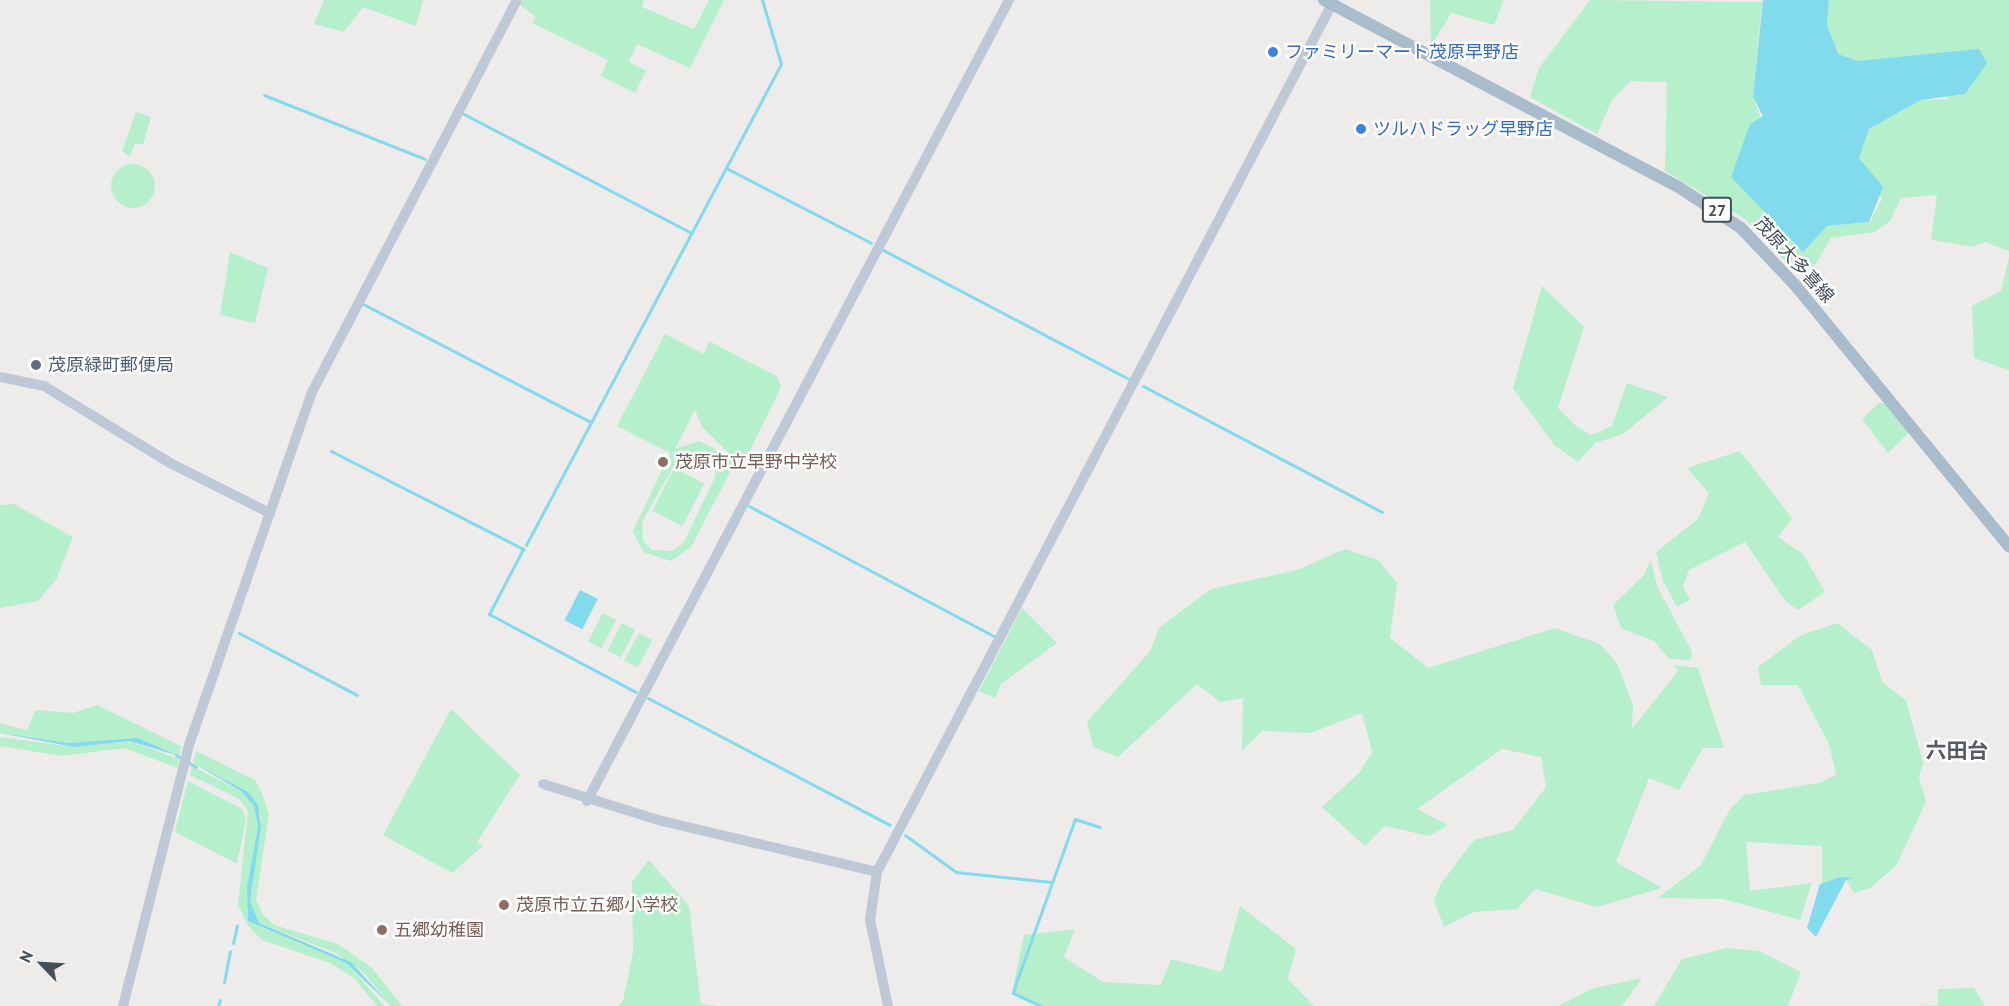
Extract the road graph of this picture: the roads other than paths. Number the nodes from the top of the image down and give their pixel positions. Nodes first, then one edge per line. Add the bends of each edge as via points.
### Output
1 (517, 0) edge
2 (1009, 0) edge
3 (1330, 2) edge
4 (0, 377) edge
5 (270, 513) junction
6 (2009, 546) edge
7 (543, 784) dead end
8 (587, 801) junction
9 (877, 872) junction
10 (123, 1006) edge
11 (888, 1006) edge

1 - 5 street via 327,356
2 - 8 street
3 - 6 main road, 茂原大多喜線 / 27 via 1677,186 1741,228 1795,285
3 - 9 street
4 - 5 street via 44,386 170,463 260,503
5 - 10 street via 189,745
7 - 8 street
8 - 9 street
9 - 11 street via 870,920

